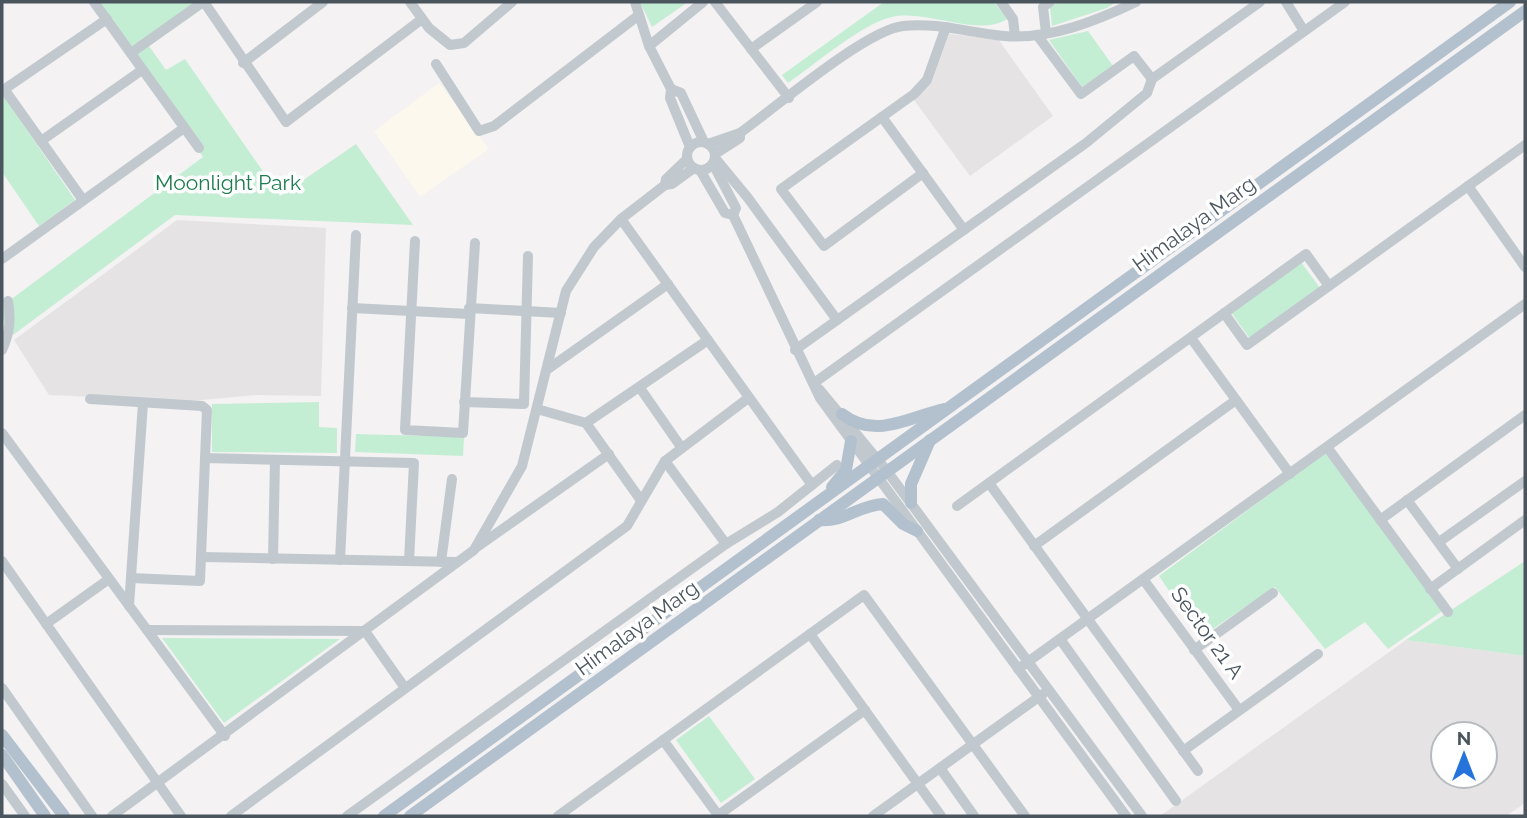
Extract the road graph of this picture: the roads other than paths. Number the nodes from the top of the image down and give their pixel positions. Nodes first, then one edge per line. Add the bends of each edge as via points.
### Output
1 (94, 2) edge
2 (203, 2) edge
3 (323, 2) edge
4 (411, 2) edge
5 (512, 2) edge
6 (635, 2) edge
7 (703, 2) edge
8 (715, 2) edge
9 (817, 2) edge
10 (1001, 2) edge
11 (1050, 2) edge
12 (1136, 2) edge
13 (1261, 2) edge
14 (1286, 2) edge
15 (1345, 2) edge
16 (1514, 9) edge
17 (639, 15) junction
18 (107, 19) junction
19 (422, 19) junction
20 (946, 27) junction
21 (1304, 32) junction
22 (1042, 34) junction
23 (1015, 36) junction
24 (649, 46) junction
25 (751, 49) junction
26 (131, 53) junction
27 (243, 64) junction
28 (436, 64) dead end
29 (142, 70) junction
30 (1152, 79) junction
31 (671, 89) junction
32 (3, 90) edge
33 (789, 98) junction
34 (882, 117) junction
35 (184, 128) junction
36 (740, 133) junction
37 (41, 141) junction
38 (706, 143) junction
39 (1525, 145) edge
40 (690, 147) junction
41 (199, 148) dead end
42 (687, 159) junction
43 (714, 159) junction
44 (697, 169) junction
45 (923, 173) junction
46 (665, 185) junction
47 (1468, 186) junction
48 (83, 200) junction
49 (733, 215) junction
50 (621, 219) junction
51 (964, 230) junction
52 (356, 235) dead end
53 (415, 241) dead end
54 (475, 243) dead end
55 (528, 256) dead end
56 (2, 259) edge
57 (1524, 262) edge
58 (668, 284) junction
59 (1329, 286) junction
60 (8, 301) dead end
61 (1525, 304) edge
62 (352, 308) junction
63 (411, 311) junction
64 (469, 311) junction
65 (526, 311) junction
66 (561, 313) junction
67 (1224, 313) junction
68 (837, 320) junction
69 (1191, 338) junction
70 (708, 340) junction
71 (795, 349) junction
72 (2, 350) edge
73 (548, 369) junction
74 (814, 383) junction
75 (640, 388) junction
76 (747, 398) junction
77 (90, 399) dead end
78 (1236, 400) junction
79 (464, 402) junction
80 (143, 403) junction
81 (951, 408) junction
82 (537, 409) junction
83 (842, 414) junction
84 (1525, 415) edge
85 (586, 423) junction
86 (2, 433) edge
87 (930, 440) junction
88 (851, 441) junction
89 (681, 447) junction
90 (1327, 447) junction
91 (609, 454) junction
92 (205, 458) junction
93 (275, 460) junction
94 (345, 461) junction
95 (665, 461) junction
96 (874, 463) junction
97 (837, 465) dead end
98 (883, 474) junction
99 (1290, 474) junction
100 (452, 479) dead end
101 (1525, 481) edge
102 (989, 483) junction
103 (812, 485) junction
104 (640, 499) junction
105 (1407, 500) junction
106 (819, 503) junction
107 (911, 503) junction
108 (957, 506) dead end
109 (782, 509) junction
110 (819, 520) junction
111 (1380, 520) junction
112 (1525, 520) edge
113 (792, 523) junction
114 (917, 531) junction
115 (1439, 542) junction
116 (726, 544) junction
117 (1034, 545) junction
118 (474, 550) junction
119 (201, 557) junction
120 (273, 559) junction
121 (340, 560) junction
122 (2, 561) edge
123 (409, 561) junction
124 (441, 562) junction
125 (457, 562) junction
126 (1458, 569) junction
127 (131, 578) junction
128 (109, 579) junction
129 (1143, 579) junction
130 (1430, 589) junction
131 (1273, 593) dead end
132 (129, 606) junction
133 (1448, 612) dead end
134 (1088, 619) junction
135 (46, 624) junction
136 (147, 630) junction
137 (365, 631) junction
138 (810, 634) junction
139 (1060, 639) junction
140 (1194, 650) junction
141 (1318, 654) dead end
142 (1023, 666) junction
143 (2, 688) edge
144 (405, 688) junction
145 (1043, 694) junction
146 (865, 710) junction
147 (1239, 710) junction
148 (2, 735) edge
149 (225, 736) junction
150 (663, 740) junction
151 (973, 744) junction
152 (1183, 751) junction
153 (2, 755) edge
154 (940, 768) junction
155 (1198, 771) dead end
156 (158, 783) junction
157 (2, 784) edge
158 (918, 784) junction
159 (1176, 801) dead end
160 (25, 816) edge
161 (45, 816) edge
162 (64, 816) edge
163 (92, 816) edge
164 (111, 816) edge
165 (181, 816) edge
166 (231, 816) edge
167 (347, 816) edge
168 (383, 816) edge
169 (410, 816) edge
170 (558, 816) edge
171 (717, 816) edge
172 (873, 816) edge
173 (941, 816) edge
174 (974, 816) edge
175 (1025, 816) edge
176 (1126, 816) edge
177 (1142, 816) edge

1 - 18 street
2 - 26 street
2 - 27 street
3 - 27 street
4 - 19 street
5 - 19 street via 464,43 450,45
6 - 17 street
7 - 24 street
8 - 25 street
9 - 25 street
10 - 23 street via 1013,19
11 - 22 street via 1043,7
12 - 22 street
13 - 30 street
14 - 21 street
15 - 21 street
16 - 81 main road, Himalaya Marg
16 - 87 main road, Himalaya Marg
17 - 24 street
17 - 28 street via 494,126 479,131
18 - 26 street
18 - 32 street
19 - 27 street via 286,122
20 - 23 street
20 - 33 street via 902,26 875,33
20 - 34 street via 927,80
21 - 74 street
22 - 23 street
22 - 30 street via 1080,94 1134,56
24 - 31 street
25 - 33 street
26 - 29 street
29 - 35 street
29 - 37 street
30 - 51 street via 1147,93 1086,143
31 - 38 street via 681,93
31 - 40 street via 670,98
32 - 37 street
33 - 36 street
34 - 45 street
34 - 45 street via 781,189 824,246
35 - 41 street
35 - 48 street
36 - 38 street
36 - 43 street via 740,138
37 - 48 street
38 - 40 street
38 - 43 street
39 - 47 street
40 - 42 street
42 - 44 street
42 - 46 street
43 - 44 street
43 - 49 street via 736,208
43 - 68 street
44 - 46 street
44 - 49 street via 725,213
45 - 51 street
46 - 50 street
47 - 57 street
47 - 59 street
48 - 56 street
49 - 71 street
50 - 58 street
50 - 66 street via 594,247 566,291
51 - 68 street
52 - 62 street
53 - 63 street
54 - 64 street
55 - 65 street
58 - 70 street
58 - 73 street
59 - 67 street via 1306,254
59 - 67 street via 1247,345
60 - 72 street via 11,318
61 - 90 street
62 - 63 street
62 - 94 street
63 - 64 street
63 - 79 street via 405,430 463,433
64 - 65 street
64 - 79 street
65 - 66 street
65 - 79 street via 524,404
66 - 73 street
67 - 69 street
68 - 71 street
69 - 78 street
69 - 102 street
70 - 75 street
70 - 76 street
71 - 74 street
73 - 82 street
74 - 83 street
74 - 88 street
75 - 85 street
75 - 89 street
76 - 89 street
76 - 103 street
77 - 80 street
78 - 99 street
78 - 117 street
80 - 92 street via 206,408
80 - 127 street
81 - 83 main road via 882,426 858,424
81 - 96 main road, Himalaya Marg
82 - 85 street
82 - 118 street via 522,466
83 - 96 street
84 - 105 street
85 - 91 street
86 - 128 street
87 - 98 main road, Himalaya Marg
87 - 107 main road via 911,484
88 - 96 street
88 - 106 main road via 846,470
89 - 95 street
90 - 99 street
90 - 111 street
91 - 104 street
91 - 118 street
92 - 93 street
92 - 119 street
93 - 94 street
93 - 120 street
94 - 121 street
94 - 123 street via 414,463
95 - 104 street
95 - 116 street
96 - 98 street
96 - 106 main road, Himalaya Marg
97 - 103 street
98 - 107 street
98 - 110 main road, Himalaya Marg
98 - 114 street
99 - 129 street
100 - 124 street
101 - 115 street
102 - 108 street
102 - 117 street
103 - 109 street
104 - 144 street via 627,526
105 - 111 street
105 - 115 street
106 - 113 main road, Himalaya Marg
107 - 142 street
109 - 113 street
109 - 116 street
110 - 114 main road via 832,522 869,505 883,504
110 - 169 main road, Himalaya Marg
111 - 130 street
112 - 126 street
113 - 168 main road, Himalaya Marg
114 - 142 street
115 - 126 street
116 - 167 street
117 - 134 street
118 - 125 street
119 - 120 street
119 - 127 street via 200,581
120 - 121 street
121 - 123 street
122 - 135 street
123 - 124 street
124 - 125 street
125 - 137 street
126 - 130 street
127 - 132 street
128 - 132 street
128 - 135 street
129 - 134 street
129 - 140 street, Sector 21 A
130 - 133 street
131 - 140 street
132 - 136 street
134 - 139 street
134 - 152 street
135 - 156 street
136 - 137 street
136 - 149 street
137 - 144 street
137 - 149 street
138 - 146 street
138 - 150 street
138 - 151 street via 864,595
139 - 142 street
139 - 159 street
140 - 147 street, Sector 21 A
141 - 147 street
142 - 145 street
143 - 163 street
144 - 166 street
145 - 151 street
145 - 176 street
145 - 177 street
146 - 158 street
146 - 171 street
147 - 152 street
148 - 162 main road
149 - 156 street
150 - 170 street
150 - 171 street
151 - 154 street
151 - 175 street
152 - 155 street
153 - 161 main road
154 - 158 street
154 - 174 street
156 - 164 street
156 - 165 street
157 - 160 street
158 - 172 street
158 - 173 street

